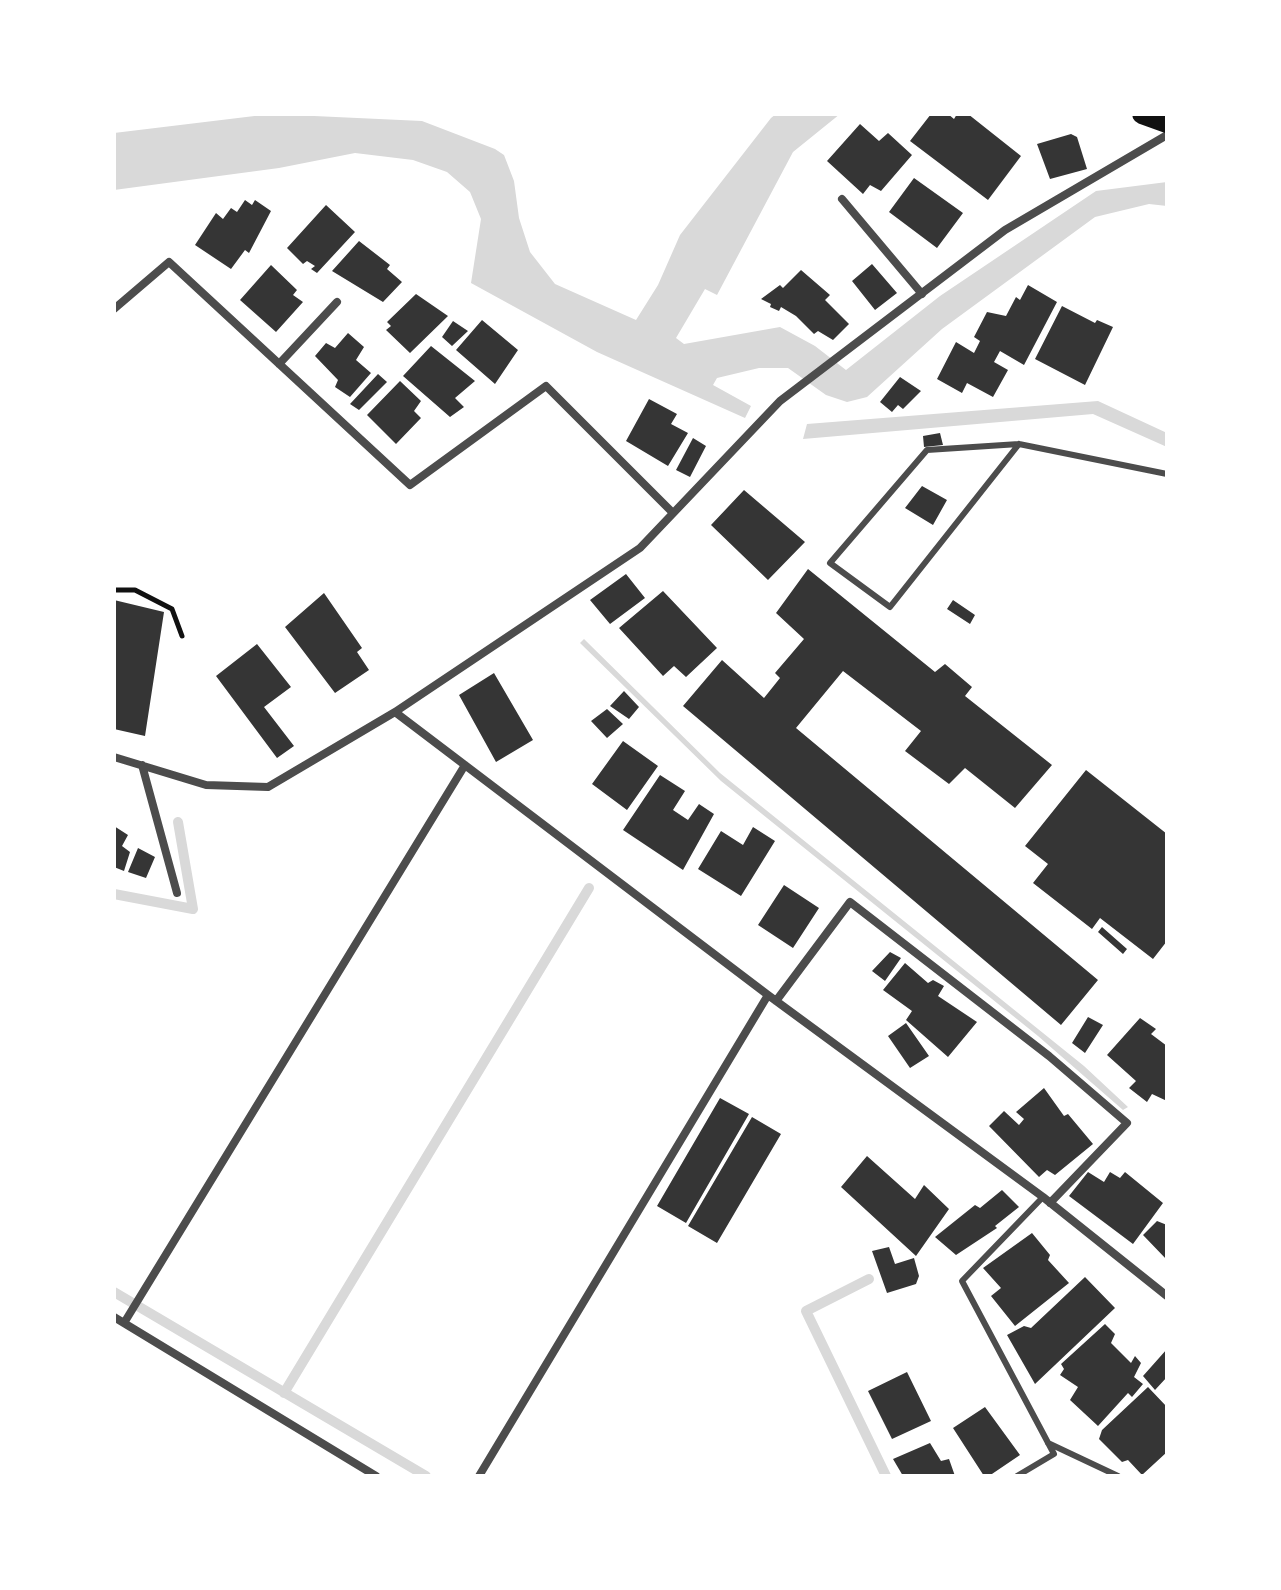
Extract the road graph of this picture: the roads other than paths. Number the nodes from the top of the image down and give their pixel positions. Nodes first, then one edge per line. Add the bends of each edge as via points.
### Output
1 (1142, 114) edge
2 (1167, 123) edge
3 (1167, 135) edge
4 (842, 199) dead end
5 (922, 294) junction
6 (337, 302) dead end
7 (114, 309) edge
8 (279, 364) junction
9 (1019, 444) junction
10 (1167, 474) edge
11 (673, 513) junction
12 (395, 712) junction
13 (114, 757) edge
14 (142, 765) junction
15 (465, 765) junction
16 (177, 893) dead end
17 (772, 998) junction
18 (1046, 1200) junction
19 (1167, 1296) edge
20 (114, 1317) edge
21 (124, 1323) junction
22 (1048, 1443) junction
23 (376, 1476) edge
24 (479, 1476) edge
25 (1017, 1476) edge
26 (1118, 1476) edge

1 - 2 main road
3 - 5 street via 1005,230
4 - 5 street
5 - 11 street via 780,401
6 - 8 street
7 - 8 street via 169,262
8 - 11 street via 410,485 546,386
9 - 9 lane via 890,607 830,563 927,450
9 - 10 lane
11 - 12 street via 640,548
12 - 14 street via 268,787 206,785
12 - 15 street
13 - 14 street
14 - 16 street
15 - 17 street
15 - 21 street
17 - 18 street
17 - 18 street via 850,902 1127,1123
17 - 24 street
18 - 19 street
18 - 22 lane via 962,1281
20 - 21 street
21 - 23 street
22 - 25 lane via 1054,1454
22 - 26 lane

